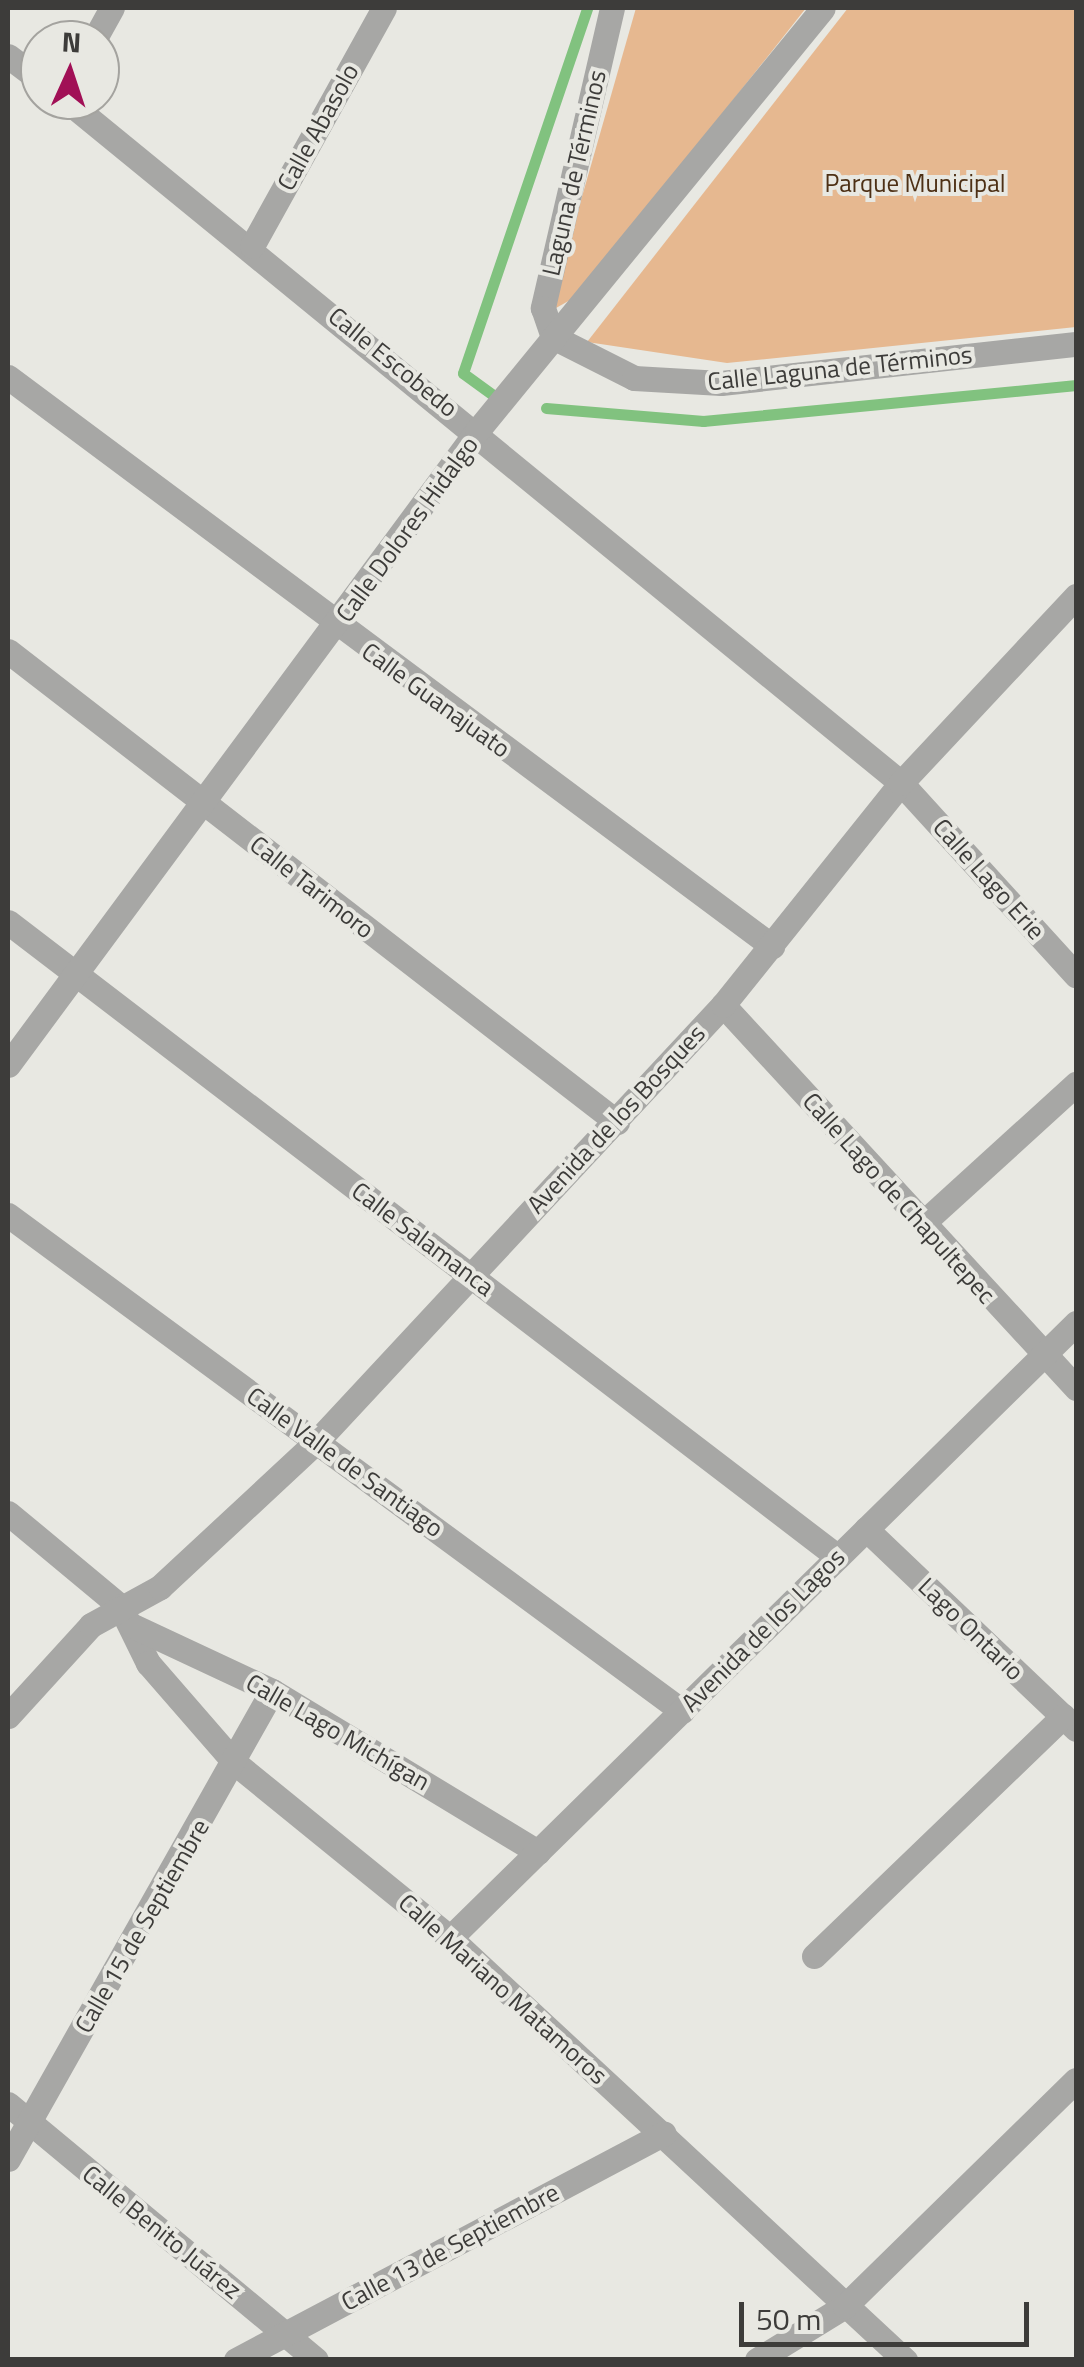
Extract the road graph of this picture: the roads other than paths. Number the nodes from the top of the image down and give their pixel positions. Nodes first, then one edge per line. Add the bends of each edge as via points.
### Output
1 (384, 8) edge
2 (612, 8) edge
3 (823, 8) edge
4 (91, 120) edge
5 (252, 246) junction
6 (553, 337) junction
7 (1076, 344) edge
8 (8, 377) edge
9 (477, 430) junction
10 (1076, 596) edge
11 (337, 627) junction
12 (8, 651) edge
13 (901, 783) junction
14 (202, 802) junction
15 (8, 922) edge
16 (772, 946) junction
17 (76, 974) junction
18 (1076, 975) edge
19 (723, 1006) junction
20 (8, 1065) edge
21 (1076, 1084) edge
22 (617, 1122) junction
23 (8, 1215) edge
24 (922, 1223) junction
25 (468, 1274) junction
26 (1076, 1322) edge
27 (1043, 1355) junction
28 (1076, 1388) edge
29 (318, 1440) junction
30 (8, 1513) edge
31 (866, 1529) junction
32 (838, 1558) junction
33 (125, 1615) junction
34 (272, 1691) junction
35 (682, 1711) junction
36 (8, 1716) edge
37 (1070, 1723) edge
38 (235, 1762) junction
39 (538, 1852) junction
40 (450, 1938) junction
41 (814, 1956) dead end
42 (1076, 2080) edge
43 (8, 2104) edge
44 (30, 2124) junction
45 (664, 2134) junction
46 (8, 2159) edge
47 (845, 2306) junction
48 (286, 2334) junction
49 (236, 2360) edge
50 (316, 2360) edge
51 (757, 2360) edge
52 (905, 2360) edge

1 - 5 street, Calle Abasolo
2 - 6 street, Laguna de Términos via 543,308
3 - 6 street, Calle Dolores Hidalgo
4 - 5 street, Calle Escobedo
5 - 9 street, Calle Escobedo
6 - 7 street, Calle Laguna de Términos via 634,378 721,383
6 - 9 street, Calle Dolores Hidalgo
8 - 11 street, Calle Guanajuato
9 - 11 street, Calle Dolores Hidalgo
9 - 13 street, Calle Escobedo
10 - 13 street, Avenida de los Bosques
11 - 14 street, Calle Dolores Hidalgo
11 - 16 street, Calle Guanajuato
12 - 14 street, Calle Tarimoro
13 - 16 street, Avenida de los Bosques
13 - 18 street, Calle Lago Erie
14 - 17 street, Calle Dolores Hidalgo
14 - 22 street, Calle Tarimoro
15 - 17 street, Calle Salamanca
16 - 19 street, Avenida de los Bosques
17 - 20 street, Calle Dolores Hidalgo
17 - 25 street, Calle Salamanca
19 - 22 street, Avenida de los Bosques
19 - 24 street, Calle Lago de Chapultepec
21 - 24 street
22 - 25 street, Avenida de los Bosques
23 - 29 street, Calle Valle de Santiago
24 - 27 street, Calle Lago de Chapultepec
25 - 29 street, Avenida de los Bosques
25 - 32 street, Calle Salamanca
26 - 27 street, Avenida de los Lagos
27 - 28 street, Calle Lago de Chapultepec
27 - 31 street, Avenida de los Lagos
29 - 33 street, Avenida de los Bosques
29 - 35 street, Calle Valle de Santiago
30 - 33 street
31 - 32 street, Avenida de los Lagos
31 - 37 street, Lago Ontario
32 - 35 street, Avenida de los Lagos
33 - 34 street, Calle Lago Michígan
33 - 36 street, Avenida de los Bosques
33 - 38 street, Calle Mariano Matamoros via 148,1663
34 - 38 street, Calle 15 de Septiembre
34 - 39 street, Calle Lago Michígan
35 - 39 street, Avenida de los Lagos
37 - 41 street
38 - 40 street, Calle Mariano Matamoros
38 - 44 street, Calle 15 de Septiembre
39 - 40 street, Avenida de los Lagos
40 - 45 street, Calle Mariano Matamoros
42 - 47 street
43 - 44 street, Calle Benito Juárez
44 - 46 street, Calle 15 de Septiembre
44 - 48 street, Calle Benito Juárez
45 - 47 street, Calle Mariano Matamoros
45 - 48 street, Calle 13 de Septiembre
47 - 51 street
47 - 52 street, Calle Mariano Matamoros
48 - 49 street, Calle 13 de Septiembre
48 - 50 street, Calle Benito Juárez

